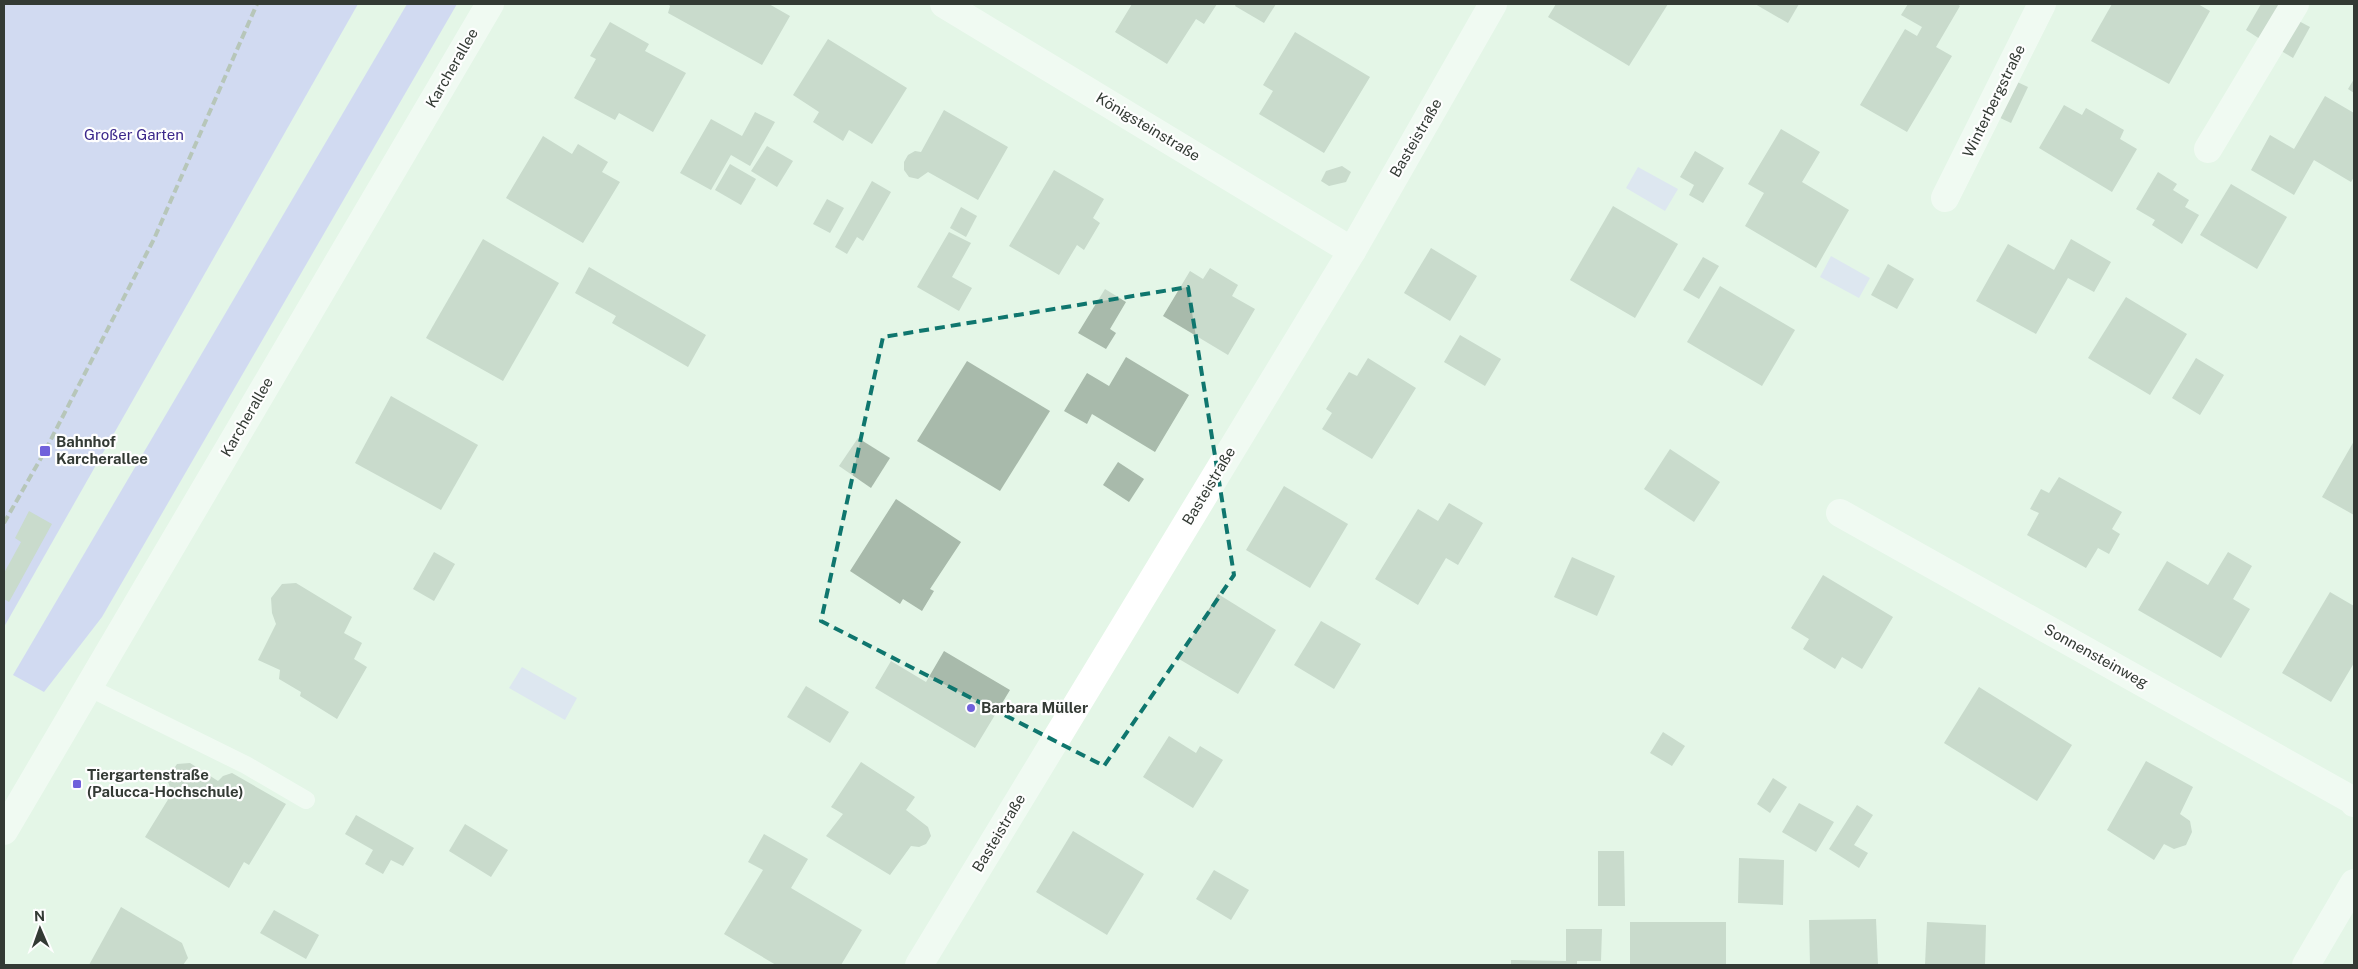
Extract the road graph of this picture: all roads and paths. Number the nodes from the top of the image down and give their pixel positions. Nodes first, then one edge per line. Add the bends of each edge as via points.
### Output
1 (490, 4) edge
2 (944, 4) edge
3 (1493, 4) edge
4 (2042, 4) edge
5 (2295, 4) edge
6 (2208, 149) dead end
7 (1945, 198) dead end
8 (1352, 251) junction
9 (1840, 513) dead end
10 (88, 687) junction
11 (306, 800) dead end
12 (2353, 800) edge
13 (4, 831) edge
14 (2354, 883) edge
15 (919, 965) edge
16 (2306, 965) edge

1 - 10 street, Karcherallee
2 - 8 street, Königsteinstraße
3 - 8 street, Basteistraße
4 - 7 street, Winterbergstraße
5 - 6 street
8 - 15 street, Basteistraße
9 - 12 street, Sonnensteinweg
10 - 11 lane via 246,765
10 - 13 street, Karcherallee
14 - 16 street

